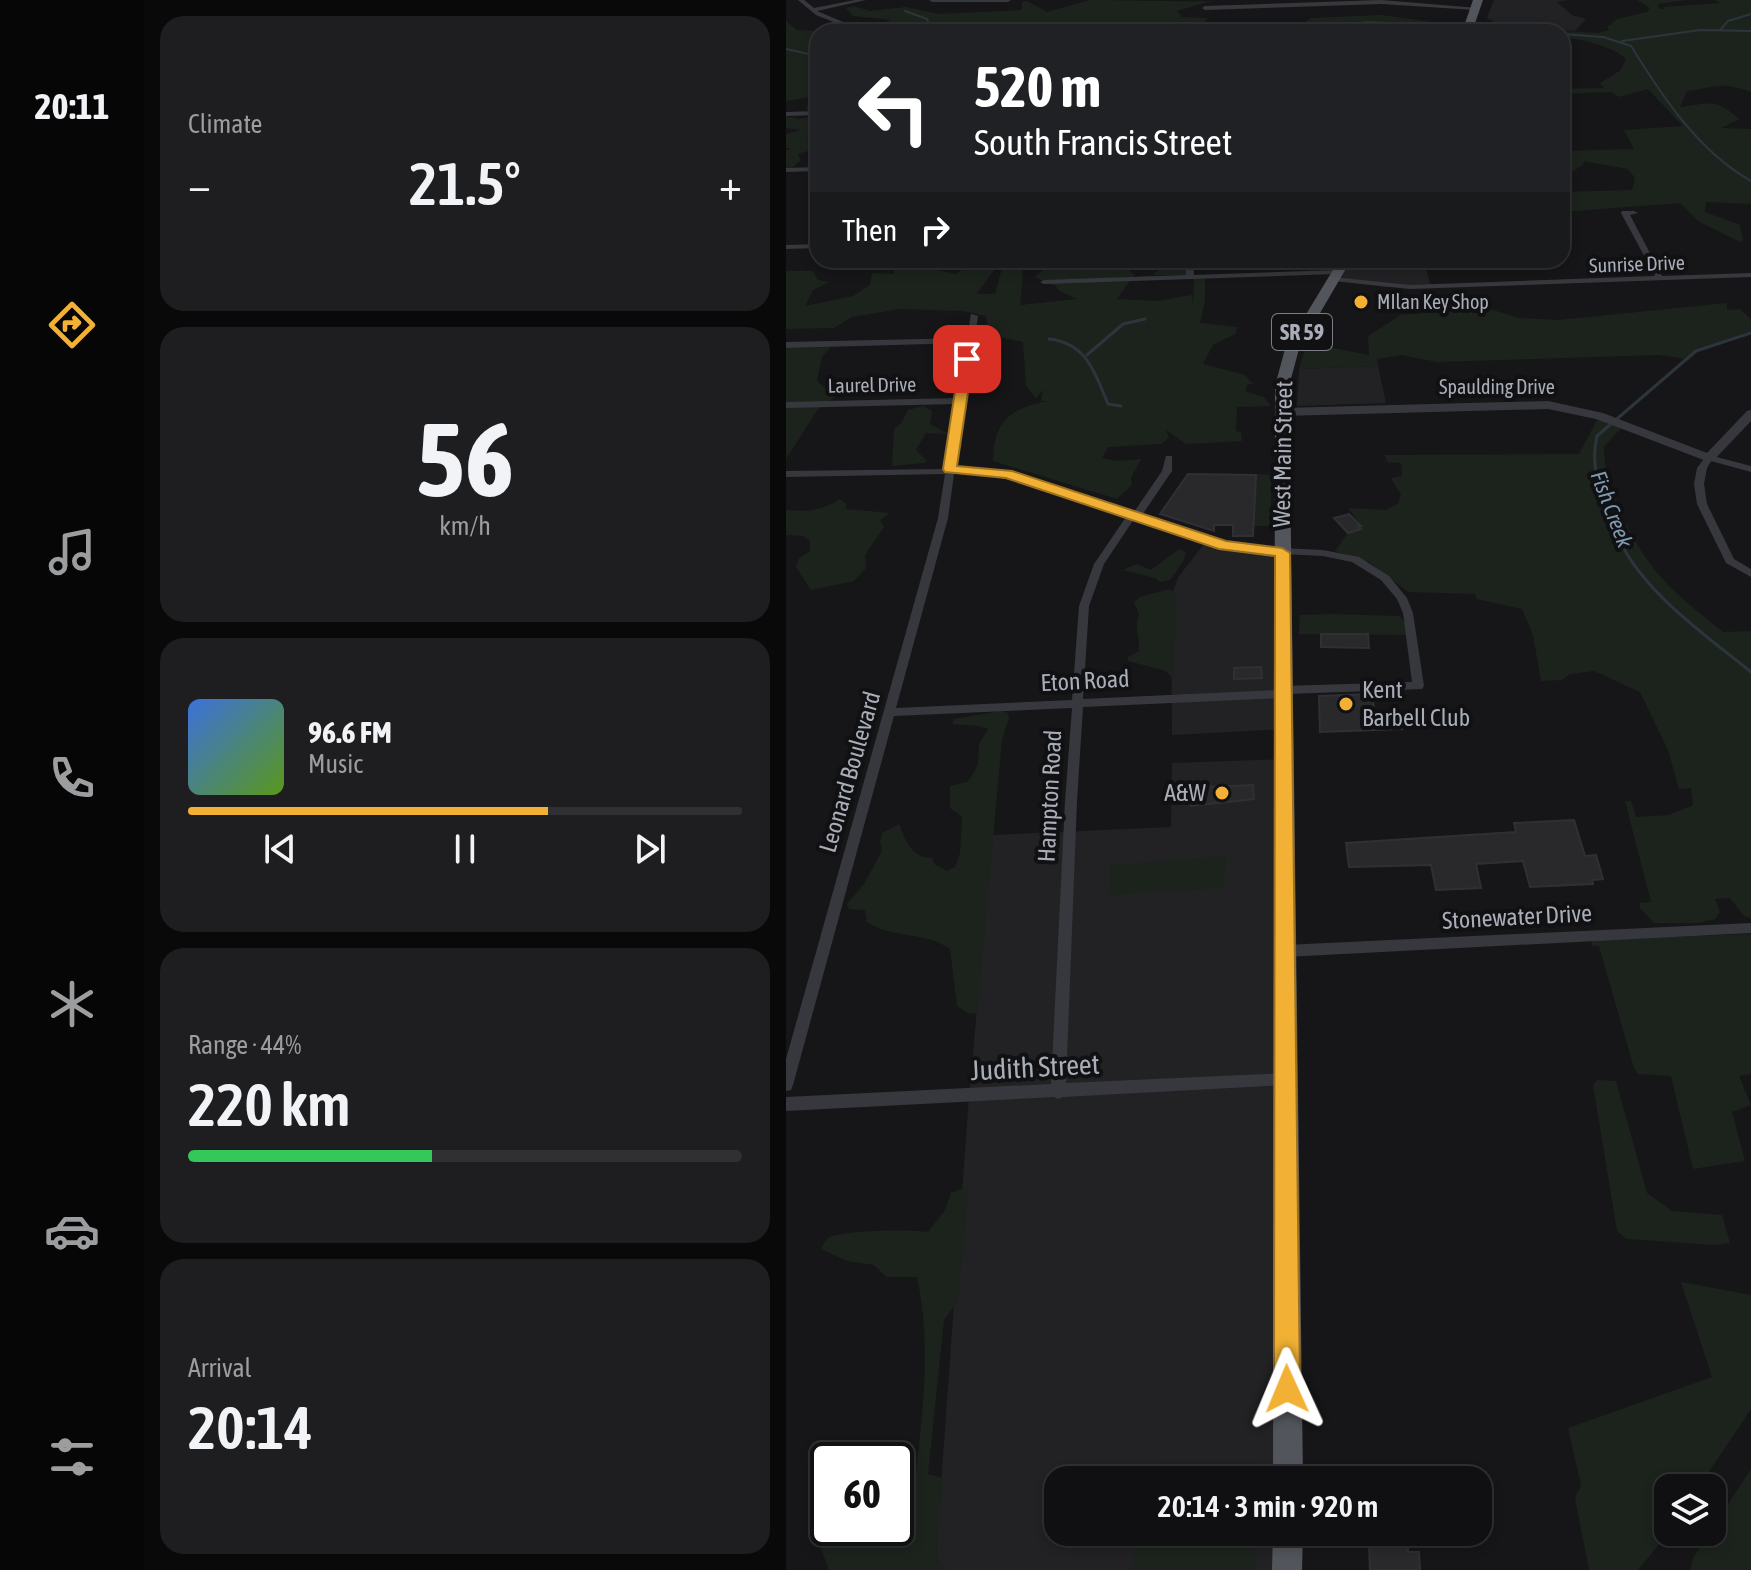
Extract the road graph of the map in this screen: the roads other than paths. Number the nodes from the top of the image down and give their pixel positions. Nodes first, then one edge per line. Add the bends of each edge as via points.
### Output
1 (801, 0) edge
2 (863, 0) edge
3 (932, 0) edge
4 (1008, 0) edge
5 (984, 1) edge
6 (1476, 4) edge
7 (1205, 8) dead end
8 (812, 10) junction
9 (844, 24) edge
10 (1470, 24) edge
11 (810, 113) edge
12 (786, 114) edge
13 (810, 169) edge
14 (786, 170) edge
15 (1634, 213) dead end
16 (810, 246) edge
17 (786, 247) edge
18 (1189, 268) edge
19 (1338, 271) edge
20 (1751, 275) edge
21 (1190, 277) junction
22 (1660, 279) junction
23 (1044, 282) dead end
24 (974, 316) dead end
25 (970, 340) junction
26 (786, 345) edge
27 (960, 401) junction
28 (786, 405) edge
29 (1282, 412) junction
30 (1751, 414) edge
31 (1169, 458) dead end
32 (1709, 458) junction
33 (950, 469) junction
34 (1751, 469) edge
35 (786, 474) edge
36 (1134, 516) junction
37 (1282, 553) junction
38 (1748, 573) edge
39 (1283, 692) junction
40 (1077, 704) junction
41 (889, 712) junction
42 (1751, 928) edge
43 (1285, 951) junction
44 (1286, 1079) junction
45 (786, 1085) edge
46 (1058, 1092) junction
47 (786, 1104) edge
48 (1288, 1466) edge
49 (1288, 1546) edge
50 (1287, 1570) edge

1 - 8 street
2 - 8 street
3 - 5 street
4 - 5 street
6 - 7 street
6 - 10 main road
8 - 9 street
11 - 12 street
13 - 14 street
15 - 22 street via 1625,213
16 - 17 street
18 - 21 street
19 - 21 street, Sunrise Drive
19 - 22 street, Sunrise Drive via 1411,287
19 - 29 main road, West Main Street / SR 59 via 1288,358
20 - 22 street, Sunrise Drive
21 - 23 street, Sunrise Drive
24 - 25 street, Leonard Boulevard
25 - 26 street
25 - 27 street, Leonard Boulevard
27 - 28 street, Laurel Drive
27 - 33 street, Leonard Boulevard
29 - 32 street, Spaulding Drive via 1558,406
29 - 37 main road, West Main Street / SR 59
30 - 32 street
31 - 36 street, Hampton Road via 1166,473
32 - 34 street, Spaulding Drive
32 - 38 street via 1700,476 1700,497 1730,561
33 - 35 street
33 - 36 street via 1007,474
33 - 41 street, Leonard Boulevard via 943,518
36 - 37 street via 1240,549
36 - 40 street, Hampton Road via 1099,564 1087,594
37 - 39 main road, West Main Street / SR 59
37 - 39 street, Eton Road via 1345,556 1393,585 1408,613 1418,686
39 - 40 street, Eton Road
39 - 43 main road, West Main Street / SR 59
40 - 41 street, Eton Road
40 - 46 street, Hampton Road
41 - 45 street, Leonard Boulevard
42 - 43 street, Stonewater Drive
43 - 44 main road, West Main Street / SR 59
44 - 46 street, Judith Street
44 - 48 main road, West Main Street / SR 59
46 - 47 street, Judith Street
49 - 50 main road

